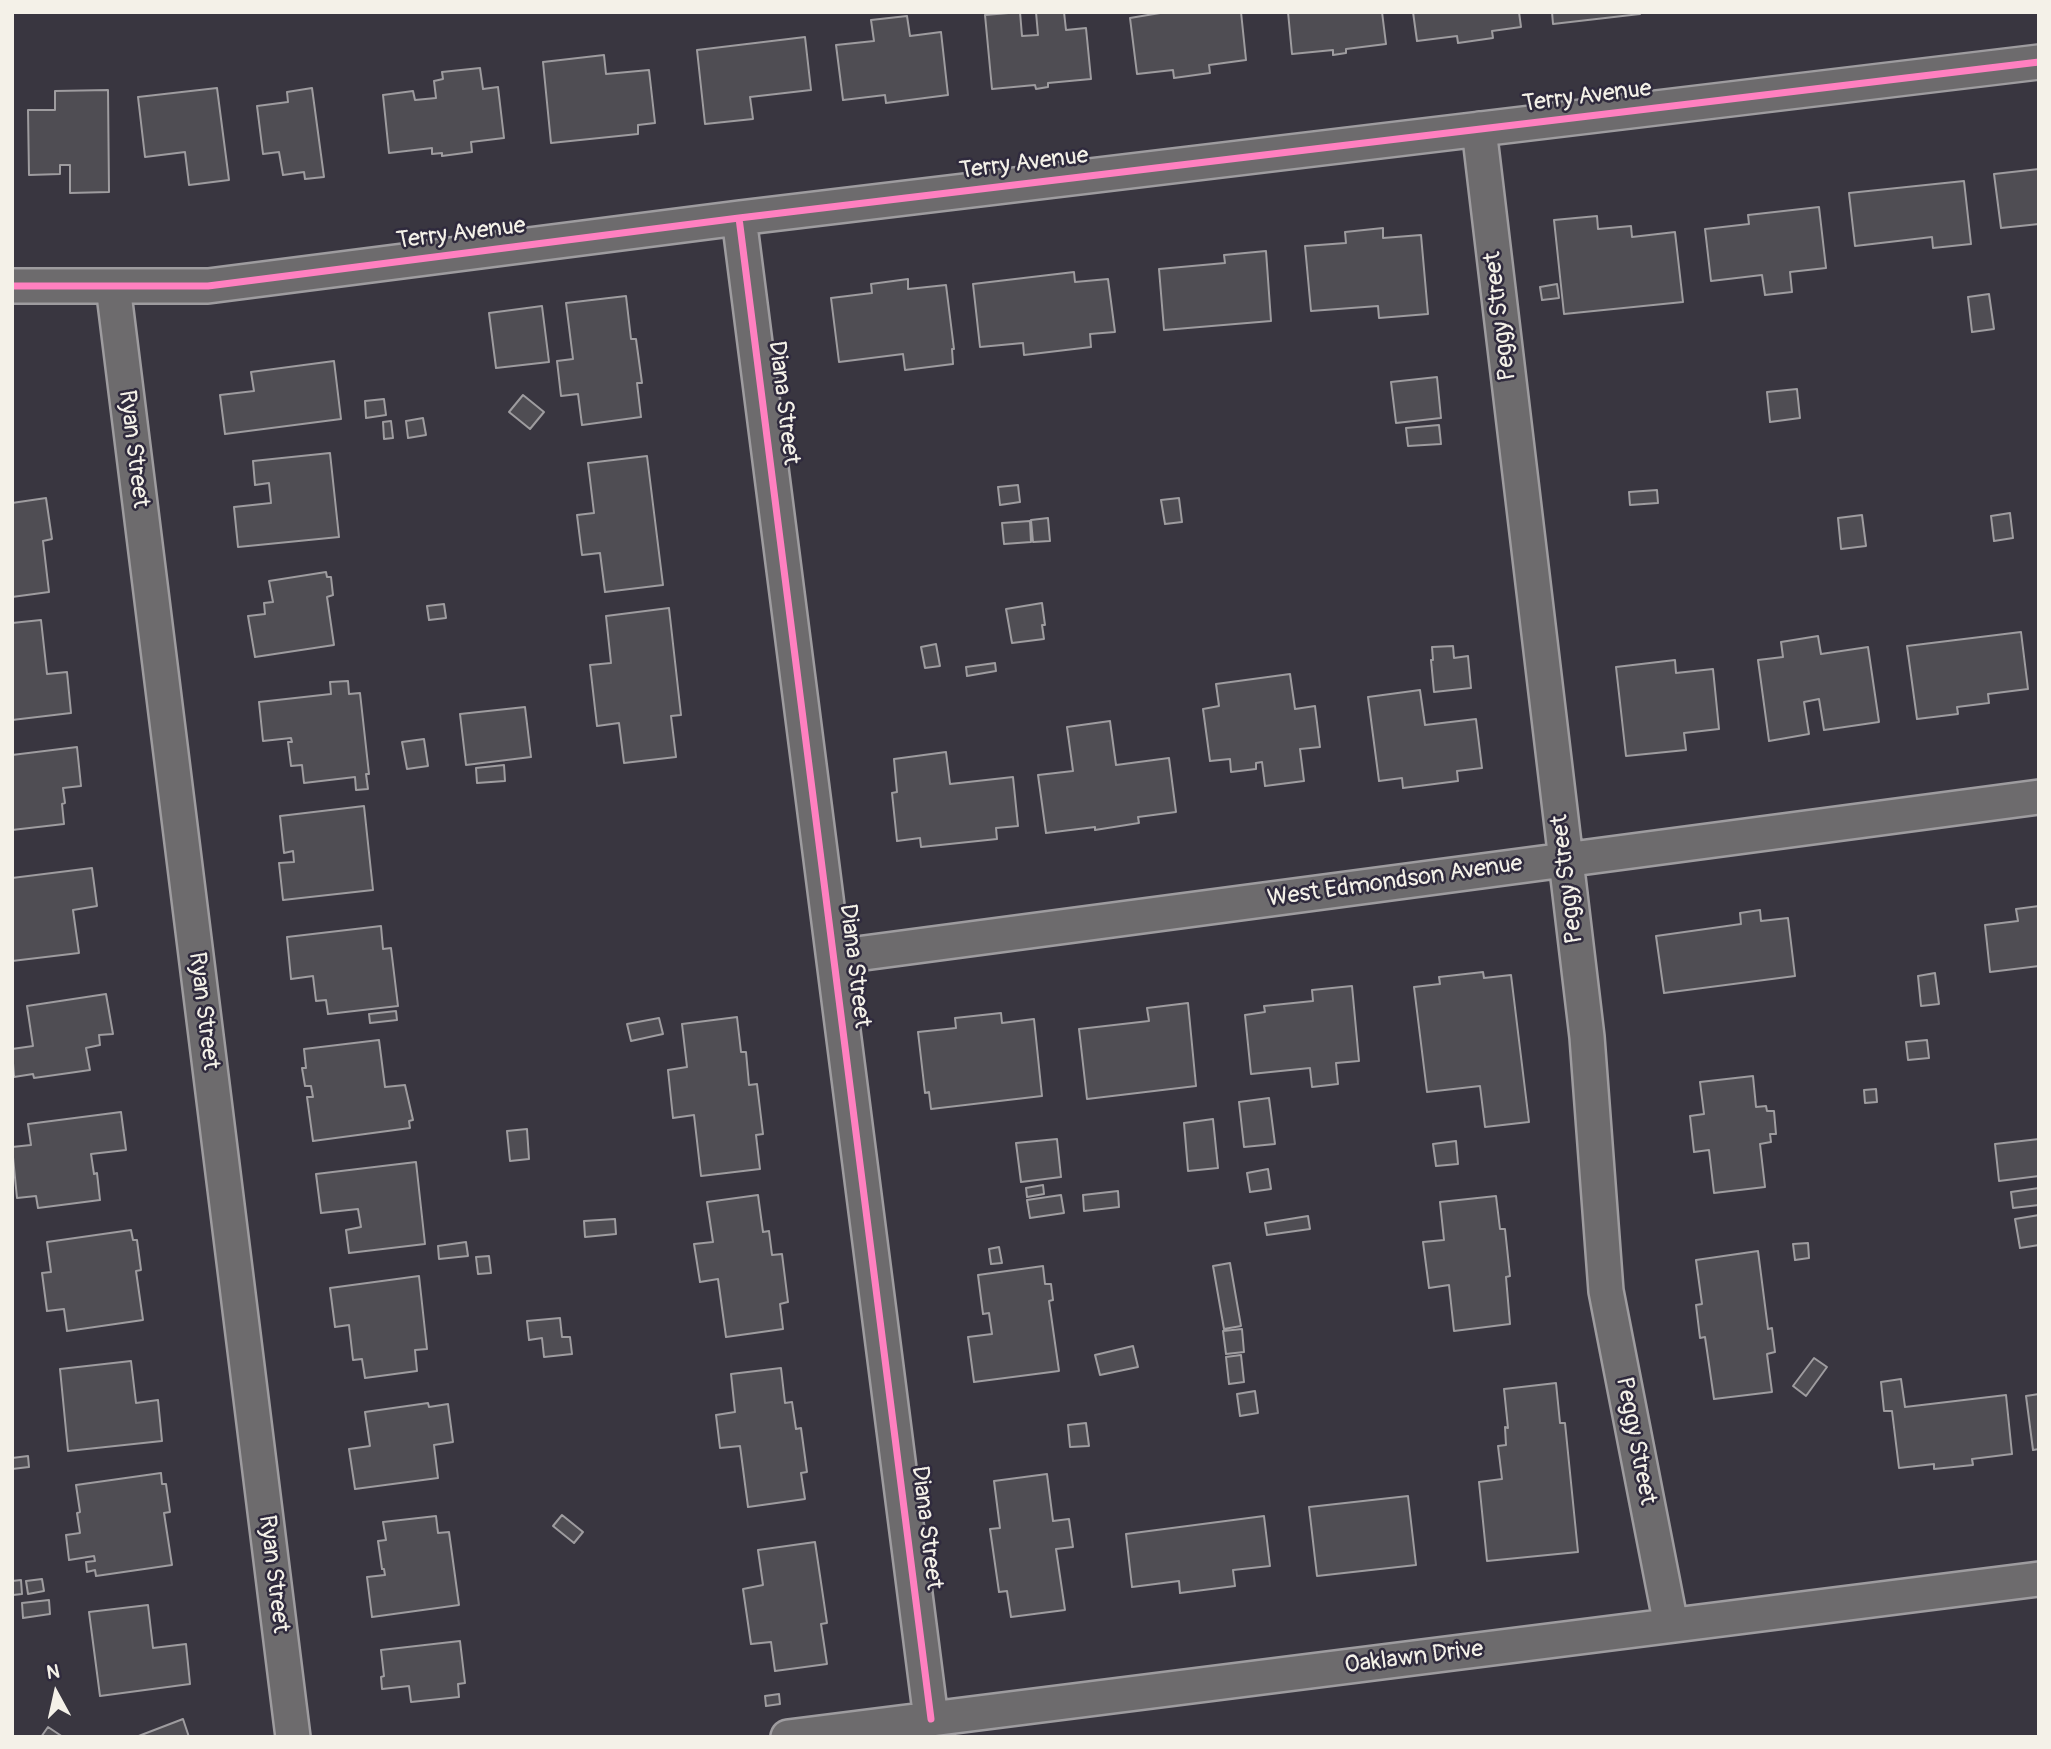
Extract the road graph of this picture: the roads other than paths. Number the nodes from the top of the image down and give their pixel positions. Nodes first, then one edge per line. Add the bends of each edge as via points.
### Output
1 (2039, 62) edge
2 (1479, 129) junction
3 (740, 218) junction
4 (12, 286) edge
5 (113, 286) junction
6 (2039, 797) edge
7 (1566, 860) junction
8 (834, 957) junction
9 (2039, 1579) edge
10 (1671, 1626) junction
11 (931, 1719) junction
12 (293, 1737) edge
13 (788, 1737) edge

1 - 2 street, Terry Avenue
2 - 3 street, Terry Avenue
2 - 7 street, Peggy Street
3 - 5 street, Terry Avenue via 208,286
3 - 8 street, Diana Street
4 - 5 street, Terry Avenue
5 - 12 street, Ryan Street
6 - 7 street, West Edmondson Avenue
7 - 8 street, West Edmondson Avenue
7 - 10 street, Peggy Street via 1587,1037 1606,1291
8 - 11 street, Diana Street
9 - 10 street, Oaklawn Drive
10 - 11 street, Oaklawn Drive
11 - 13 street, Oaklawn Drive

